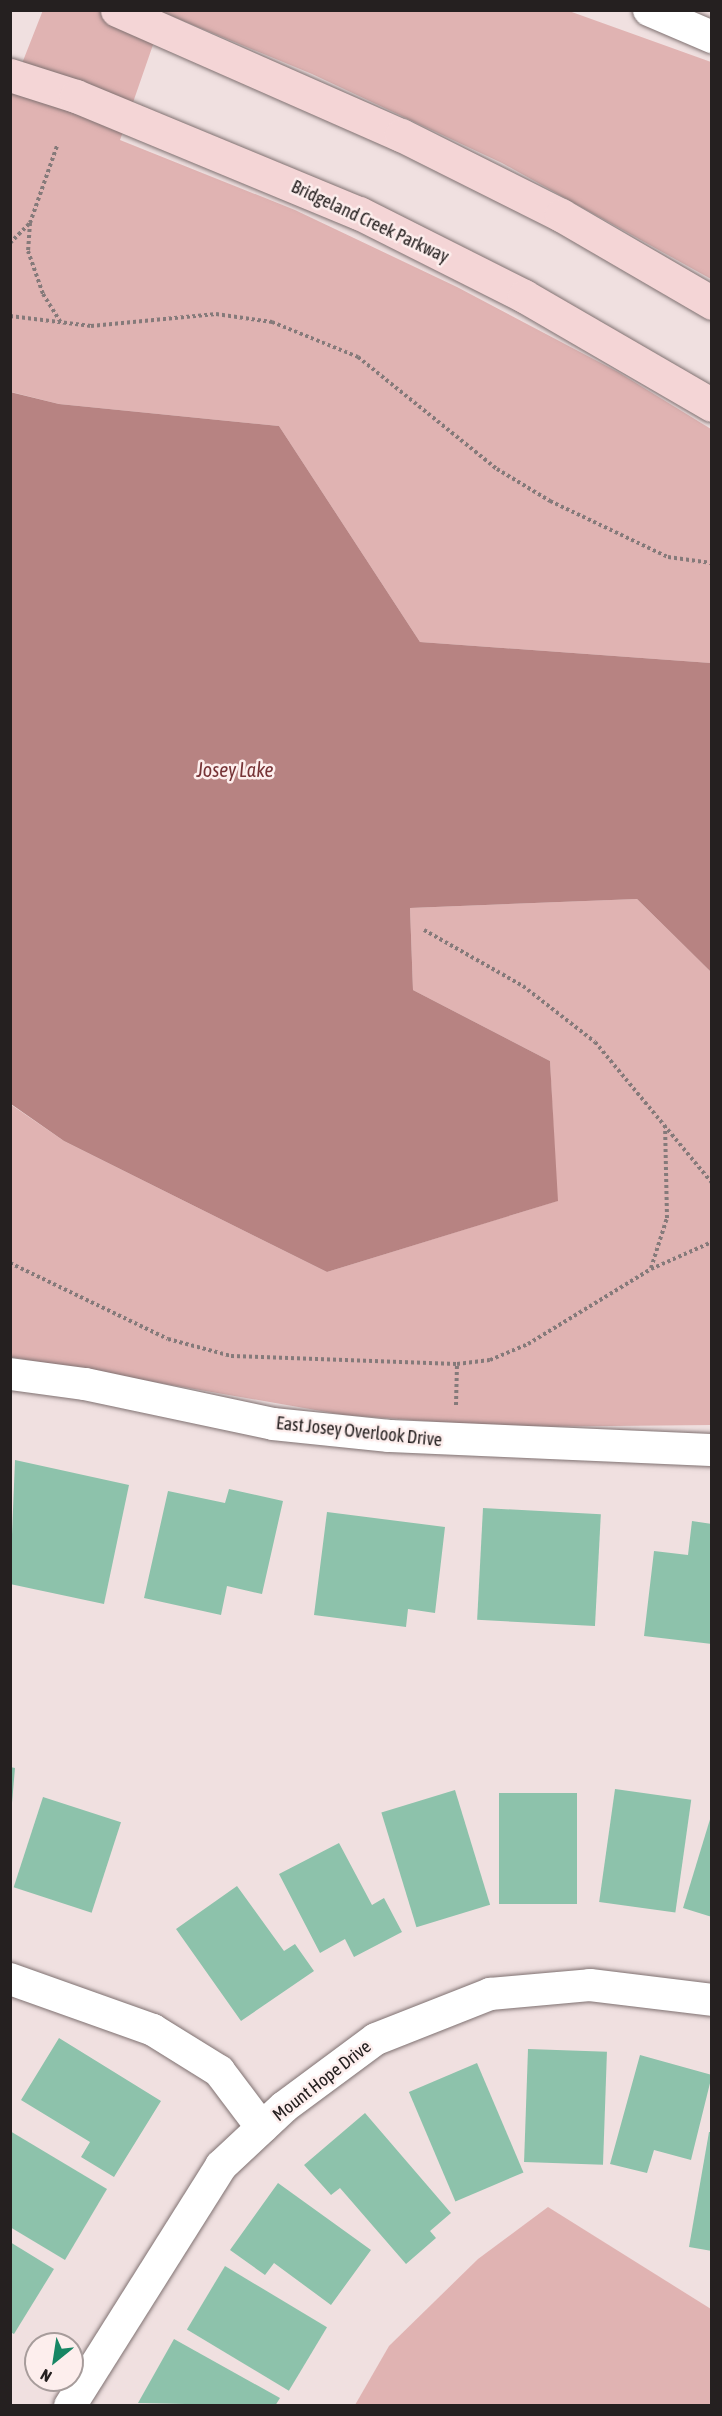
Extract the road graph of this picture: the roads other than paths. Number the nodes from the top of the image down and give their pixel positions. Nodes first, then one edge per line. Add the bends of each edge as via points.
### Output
1 (117, 10) edge
2 (649, 10) edge
3 (711, 37) edge
4 (10, 75) edge
5 (711, 303) edge
6 (711, 405) edge
7 (10, 1374) edge
8 (711, 1450) edge
9 (10, 1979) edge
10 (711, 2000) edge
11 (262, 2128) junction
12 (70, 2406) edge

1 - 5 main road via 401,135 561,215
2 - 3 street
4 - 6 main road, Bridgeland Creek Parkway via 76,96 359,213 524,296
7 - 8 street, East Josey Overlook Drive via 273,1424 454,1441
9 - 11 street via 153,2030 219,2071
10 - 11 street, Mount Hope Drive via 590,1985 490,1994 376,2040
11 - 12 street, Mount Hope Drive via 222,2166

